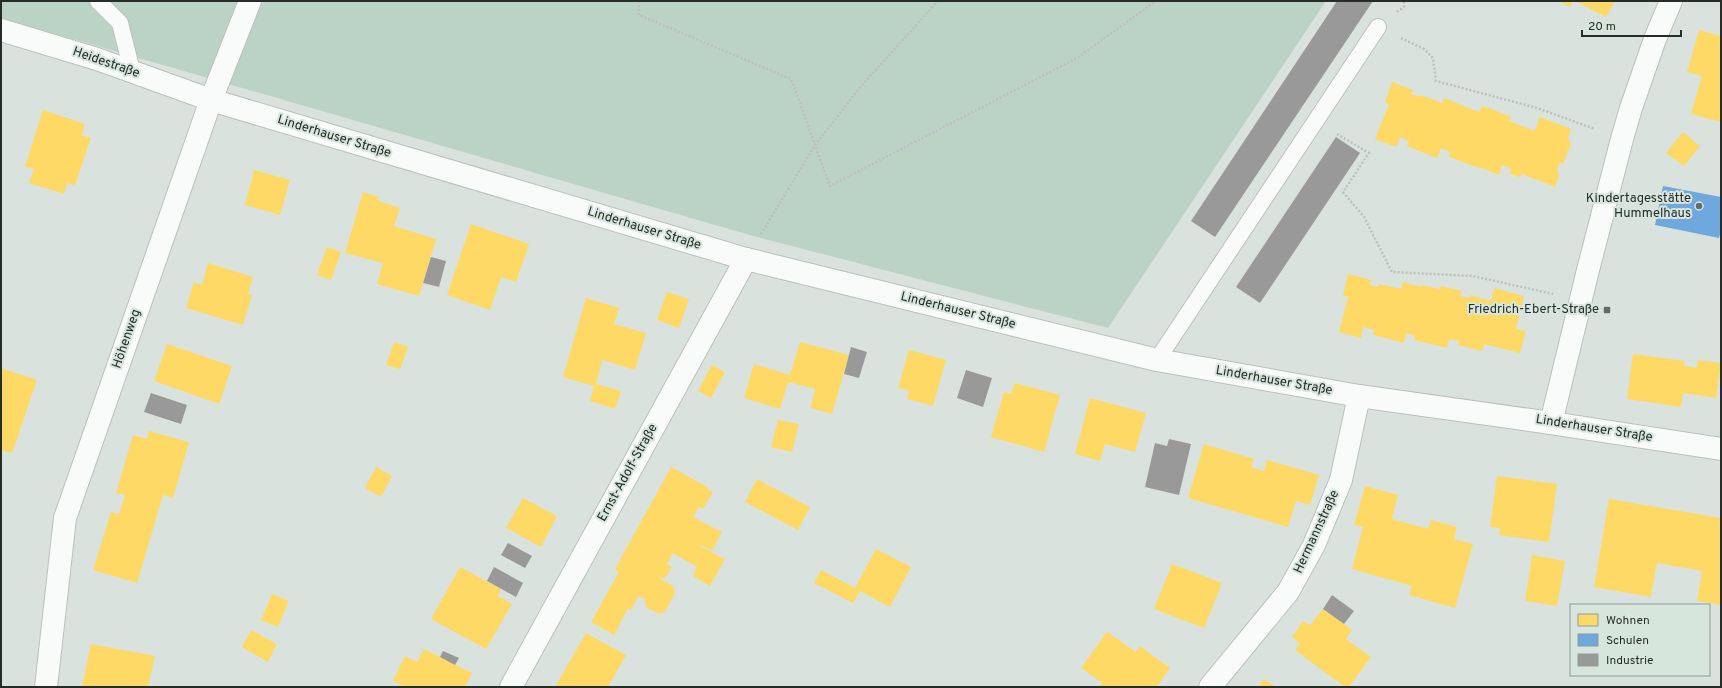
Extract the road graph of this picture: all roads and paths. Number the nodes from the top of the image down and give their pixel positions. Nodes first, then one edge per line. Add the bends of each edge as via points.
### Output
1 (98, 1) edge
2 (250, 1) edge
3 (639, 1) edge
4 (938, 1) edge
5 (1156, 1) edge
6 (1671, 1) edge
7 (1378, 27) joint
8 (1, 30) edge
9 (132, 72) junction
10 (211, 100) junction
11 (1316, 121) junction
12 (1622, 139) junction
13 (815, 145) junction
14 (746, 259) junction
15 (1580, 300) junction
16 (1158, 360) junction
17 (1359, 396) junction
18 (1551, 423) junction
19 (1721, 449) edge
20 (46, 687) edge
21 (511, 687) edge
22 (1210, 687) edge

1 - 9 lane via 120,23
2 - 10 street, Höhenweg
3 - 13 path via 639,15 791,79
4 - 13 path via 862,85
5 - 13 path via 1077,58 830,186
6 - 12 street
7 - 11 lane
7 - 12 path via 1424,49 1432,58 1436,81 1537,108
8 - 9 street, Heidestraße
9 - 10 street, Heidestraße
10 - 14 street, Linderhauser Straße
10 - 20 street, Höhenweg via 65,518
11 - 15 path via 1369,154 1343,192 1364,217 1392,272 1473,276
11 - 16 lane
12 - 15 street
13 - 14 path
14 - 16 street, Linderhauser Straße
14 - 21 street, Ernst-Adolf-Straße
15 - 18 street
16 - 17 street, Linderhauser Straße
17 - 18 street, Linderhauser Straße
17 - 22 street, Hermannstraße via 1341,480 1314,545 1288,592
18 - 19 street, Linderhauser Straße

